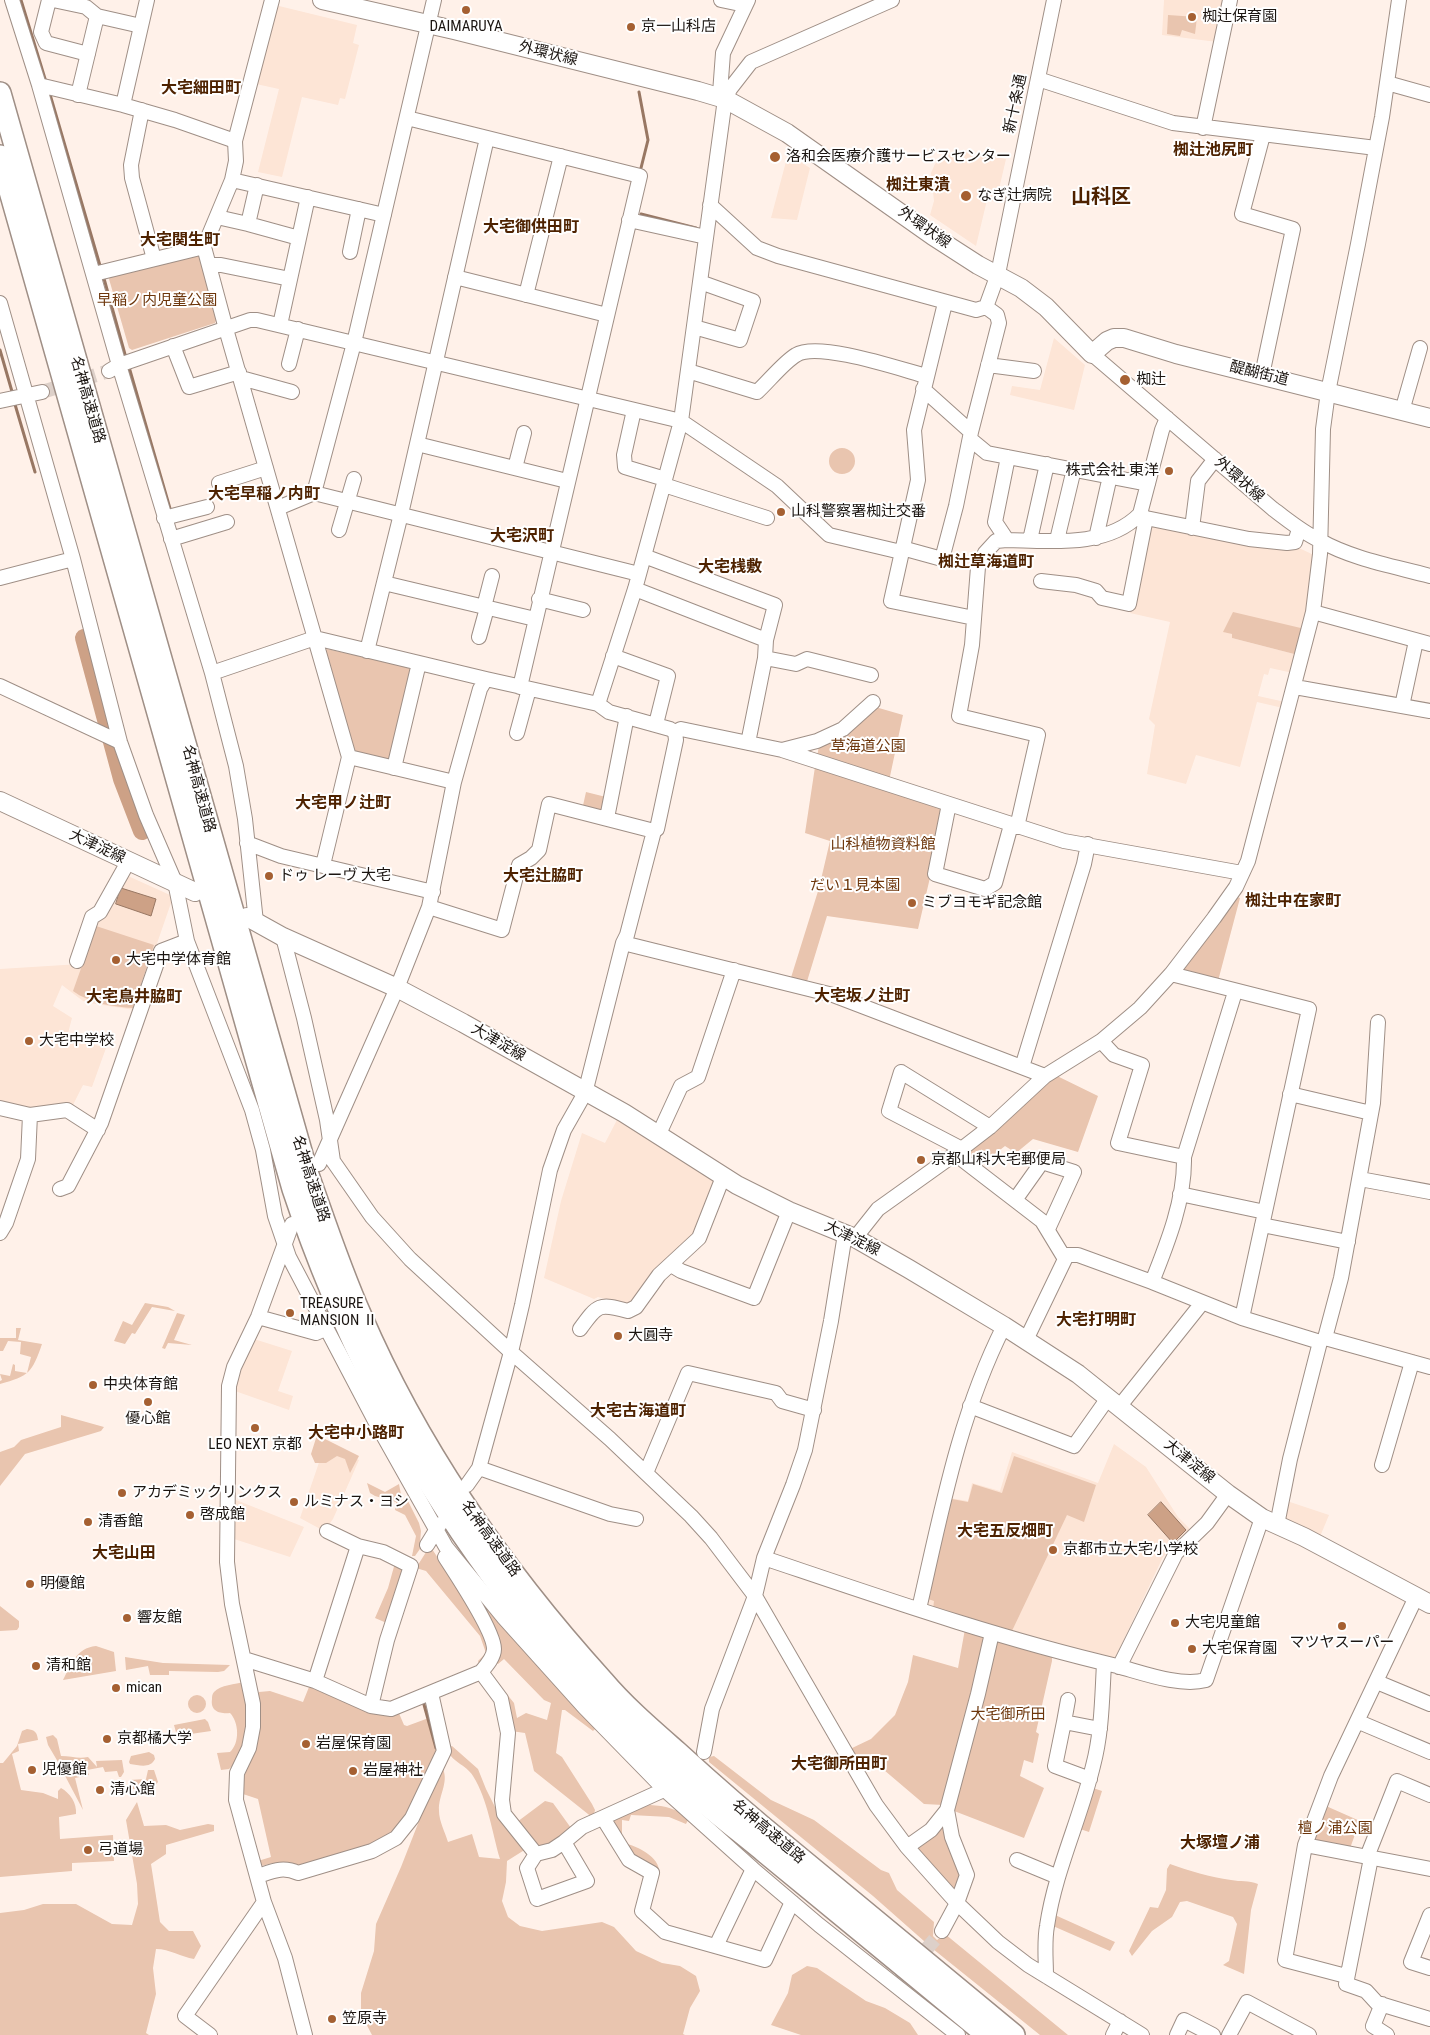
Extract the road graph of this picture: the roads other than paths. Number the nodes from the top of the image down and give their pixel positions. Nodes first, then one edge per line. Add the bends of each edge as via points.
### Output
1 (12, 0) edge
2 (49, 0) edge
3 (53, 0) edge
4 (147, 0) edge
5 (272, 0) edge
6 (322, 0) edge
7 (434, 0) edge
8 (721, 0) edge
9 (892, 0) edge
10 (1054, 0) edge
11 (1230, 0) edge
12 (1399, 0) edge
13 (746, 3) edge
14 (97, 16) junction
15 (429, 25) junction
16 (141, 26) junction
17 (88, 54) junction
18 (1038, 79) junction
19 (1387, 84) junction
20 (39, 85) junction
21 (0, 93) edge
22 (78, 95) junction
23 (1430, 95) edge
24 (725, 99) junction
25 (123, 105) junction
26 (142, 110) junction
27 (407, 118) junction
28 (1203, 128) junction
29 (1263, 135) junction
30 (487, 138) junction
31 (235, 141) junction
32 (1376, 148) junction
33 (0, 156) edge
34 (560, 156) junction
35 (232, 180) junction
36 (257, 185) junction
37 (308, 197) junction
38 (710, 205) junction
39 (359, 209) junction
40 (384, 215) junction
41 (217, 217) junction
42 (629, 220) junction
43 (248, 224) junction
44 (299, 238) junction
45 (706, 238) junction
46 (204, 247) junction
47 (350, 252) dead end
48 (154, 259) junction
49 (210, 265) junction
50 (94, 274) junction
51 (998, 274) junction
52 (455, 277) junction
53 (290, 279) junction
54 (700, 282) junction
55 (526, 295) junction
56 (945, 302) junction
57 (0, 303) edge
58 (986, 307) junction
59 (607, 315) junction
60 (280, 325) junction
61 (694, 327) junction
62 (226, 329) junction
63 (298, 330) junction
64 (354, 343) junction
65 (173, 346) junction
66 (1420, 348) dead end
67 (1092, 354) junction
68 (435, 362) junction
69 (289, 364) dead end
70 (988, 365) junction
71 (114, 368) junction
72 (688, 371) junction
73 (1034, 371) dead end
74 (240, 375) junction
75 (1262, 375) junction
76 (925, 382) junction
77 (42, 392) tunnel mouth
78 (292, 392) dead end
79 (1328, 392) junction
80 (26, 394) junction
81 (587, 398) junction
82 (0, 401) edge
83 (634, 410) junction
84 (1402, 411) junction
85 (1167, 418) junction
86 (1430, 418) edge
87 (681, 421) junction
88 (524, 433) dead end
89 (970, 435) junction
90 (417, 444) junction
91 (1008, 457) junction
92 (1215, 459) junction
93 (1047, 464) junction
94 (266, 468) junction
95 (515, 468) junction
96 (1074, 469) junction
97 (1110, 476) junction
98 (354, 479) dead end
99 (567, 481) junction
100 (664, 482) junction
101 (219, 483) dead end
102 (1148, 484) junction
103 (314, 493) junction
104 (347, 501) junction
105 (207, 507) dead end
106 (278, 508) junction
107 (401, 514) junction
108 (1143, 516) junction
109 (164, 518) junction
110 (767, 518) dead end
111 (227, 522) dead end
112 (1192, 528) junction
113 (1299, 529) junction
114 (339, 530) dead end
115 (1096, 538) junction
116 (171, 540) junction
117 (1007, 540) junction
118 (1030, 540) junction
119 (1057, 540) junction
120 (1320, 541) junction
121 (902, 550) junction
122 (550, 552) junction
123 (644, 556) junction
124 (73, 559) junction
125 (639, 574) junction
126 (492, 576) dead end
127 (1430, 576) edge
128 (0, 578) edge
129 (1041, 581) dead end
130 (384, 583) junction
131 (635, 590) junction
132 (539, 599) junction
133 (486, 607) junction
134 (582, 610) dead end
135 (1313, 612) junction
136 (974, 618) junction
137 (535, 619) junction
138 (479, 637) dead end
139 (315, 638) junction
140 (766, 640) junction
141 (1423, 642) edge
142 (367, 651) junction
143 (613, 656) junction
144 (765, 658) junction
145 (419, 663) junction
146 (212, 672) junction
147 (871, 675) dead end
148 (486, 679) junction
149 (0, 686) edge
150 (1294, 687) junction
151 (524, 688) junction
152 (873, 702) dead end
153 (598, 704) junction
154 (1402, 706) junction
155 (1430, 711) edge
156 (627, 716) junction
157 (656, 724) junction
158 (675, 732) junction
159 (517, 733) dead end
160 (120, 742) junction
161 (748, 743) junction
162 (782, 750) junction
163 (349, 757) junction
164 (394, 768) junction
165 (454, 782) junction
166 (0, 801) edge
167 (950, 804) junction
168 (607, 818) junction
169 (1014, 826) junction
170 (654, 831) junction
171 (247, 843) junction
172 (1088, 844) junction
173 (128, 862) junction
174 (323, 865) junction
175 (1242, 873) junction
176 (175, 882) junction
177 (195, 892) dead end
178 (433, 892) junction
179 (429, 907) junction
180 (252, 920) joint
181 (284, 937) junction
182 (187, 941) junction
183 (623, 943) junction
184 (77, 961) dead end
185 (734, 970) junction
186 (1172, 974) junction
187 (397, 988) junction
188 (1235, 992) junction
189 (1378, 1022) dead end
190 (1101, 1042) junction
191 (1022, 1067) junction
192 (1044, 1076) junction
193 (585, 1093) junction
194 (1290, 1094) junction
195 (0, 1108) edge
196 (1371, 1113) junction
197 (30, 1115) junction
198 (990, 1127) junction
199 (98, 1130) junction
200 (658, 1136) junction
201 (330, 1139) junction
202 (958, 1152) junction
203 (1184, 1157) junction
204 (319, 1164) dead end
205 (723, 1176) junction
206 (1360, 1179) junction
207 (60, 1189) dead end
208 (1430, 1192) edge
209 (1180, 1194) junction
210 (1015, 1200) junction
211 (789, 1211) junction
212 (1264, 1218) junction
213 (292, 1224) dead end
214 (1048, 1229) junction
215 (0, 1234) edge
216 (850, 1236) junction
217 (1348, 1242) junction
218 (284, 1244) junction
219 (1065, 1259) junction
220 (671, 1265) junction
221 (1152, 1282) junction
222 (1202, 1303) junction
223 (258, 1317) junction
224 (1242, 1318) junction
225 (1004, 1326) junction
226 (325, 1329) junction
227 (580, 1329) dead end
228 (1026, 1340) junction
229 (1322, 1340) junction
230 (511, 1352) junction
231 (1412, 1362) junction
232 (1430, 1367) edge
233 (1114, 1402) junction
234 (970, 1406) junction
235 (814, 1410) junction
236 (1382, 1465) dead end
237 (479, 1468) junction
238 (646, 1473) junction
239 (467, 1485) dead end
240 (1228, 1494) junction
241 (636, 1519) dead end
242 (1270, 1521) junction
243 (327, 1532) dead end
244 (434, 1534) junction
245 (358, 1546) junction
246 (764, 1558) junction
247 (755, 1596) junction
248 (1423, 1601) edge
249 (919, 1609) junction
250 (992, 1633) junction
251 (244, 1659) junction
252 (1104, 1664) junction
253 (1118, 1667) junction
254 (481, 1672) junction
255 (315, 1681) junction
256 (1377, 1682) junction
257 (432, 1693) junction
258 (1068, 1700) dead end
259 (1430, 1704) edge
260 (371, 1706) junction
261 (1064, 1722) junction
262 (1358, 1722) junction
263 (1100, 1729) junction
264 (704, 1752) dead end
265 (1430, 1752) edge
266 (1090, 1779) junction
267 (666, 1789) junction
268 (1430, 1796) edge
269 (947, 1810) junction
270 (603, 1818) junction
271 (564, 1842) junction
272 (1305, 1845) junction
273 (907, 1847) junction
274 (536, 1854) junction
275 (1369, 1857) junction
276 (1016, 1860) dead end
277 (753, 1869) junction
278 (1430, 1869) edge
279 (258, 1876) junction
280 (1058, 1877) junction
281 (264, 1902) junction
282 (792, 1902) junction
283 (957, 1902) junction
284 (1430, 1915) edge
285 (942, 1931) tunnel mouth
286 (716, 1946) junction
287 (1430, 1968) edge
288 (1046, 1976) junction
289 (1346, 1976) junction
290 (1382, 2004) junction
291 (1430, 2019) edge
292 (1120, 2021) junction
293 (210, 2035) edge
294 (305, 2035) edge
295 (958, 2035) edge
296 (987, 2035) edge
297 (1014, 2035) edge
298 (1113, 2035) edge
299 (1142, 2035) edge
300 (1176, 2035) edge
301 (1213, 2035) edge
302 (1229, 2035) edge
303 (1309, 2035) edge
304 (1387, 2035) edge

1 - 20 street
2 - 17 street via 41,32 46,43
3 - 14 street via 86,7
4 - 16 street
5 - 31 street
6 - 15 main road, 外環状線
7 - 15 street
8 - 13 street
9 - 24 street via 752,62
10 - 18 street, 新十条通
11 - 28 street
12 - 19 street
13 - 24 street via 723,53 720,93
14 - 16 street
14 - 17 street
15 - 24 main road, 外環状線
15 - 27 street
16 - 25 street
17 - 22 street
18 - 28 street via 1173,123
18 - 51 street, 新十条通
19 - 23 street
19 - 32 street
20 - 22 street
20 - 50 street
21 - 297 highway, 名神高速道路 via 307,1172 330,1240 362,1317 409,1413 454,1490 487,1537 603,1682 735,1805
22 - 25 street
24 - 38 street
24 - 51 main road, 外環状線 via 788,133 933,236
25 - 26 street
26 - 31 street
26 - 48 street via 131,165 132,178
27 - 30 street
27 - 40 street
28 - 29 street
29 - 32 street
29 - 75 street via 1242,214 1292,229
30 - 34 street
30 - 52 street
31 - 35 street via 236,161
32 - 79 street
33 - 296 highway, 名神高速道路 via 292,1189 345,1325 395,1424 436,1494 514,1606 561,1663 635,1741 688,1789
34 - 42 street via 640,176
34 - 55 street
35 - 36 street
35 - 41 street
36 - 37 street
36 - 43 street
37 - 39 street
37 - 44 street
38 - 45 street
38 - 56 street via 757,248
39 - 40 street
39 - 47 street
40 - 64 street
41 - 43 street
41 - 46 street
42 - 45 street
42 - 59 street
43 - 44 street
44 - 53 street
45 - 54 street
46 - 48 street
46 - 49 street
48 - 50 street
49 - 53 street
49 - 62 street
50 - 71 street
51 - 58 street, 新十条通
51 - 67 main road, 外環状線 via 1046,307
52 - 55 street
52 - 68 street
53 - 60 street
54 - 61 street
54 - 61 street via 753,301 740,340
55 - 59 street
56 - 58 street via 976,310
56 - 76 street
57 - 80 street
58 - 70 street via 997,315 998,323
59 - 81 street
60 - 62 street via 250,320
60 - 63 street
61 - 72 street
62 - 65 street
62 - 74 street
63 - 64 street
63 - 69 street
64 - 68 street
64 - 103 street
65 - 71 street
65 - 74 street via 189,387
66 - 84 street
67 - 75 main road, 醍醐街道 via 1107,341 1124,338
67 - 85 street, 外環状線
68 - 81 street
68 - 90 street
70 - 73 street
70 - 89 street
71 - 109 street
72 - 76 street via 757,392 796,354 835,352
72 - 87 street
74 - 78 street
74 - 94 street
75 - 79 main road, 醍醐街道
76 - 89 street
76 - 121 street via 914,430 918,480
77 - 80 street
79 - 84 main road, 醍醐街道
79 - 120 street via 1323,429
80 - 82 street
80 - 124 street
81 - 83 street
81 - 99 street
83 - 87 street
83 - 100 street via 624,455 625,467
84 - 86 main road, 醍醐街道
85 - 92 street, 外環状線
85 - 102 street
87 - 100 street
87 - 121 street via 777,486 829,535
88 - 95 street
89 - 91 street via 986,453
89 - 121 street via 942,558
90 - 95 street
90 - 107 street
91 - 93 street
91 - 117 street via 995,522
92 - 112 street via 1198,481
92 - 113 street, 外環状線
93 - 96 street
93 - 118 street
94 - 101 street
94 - 106 street
95 - 99 street
96 - 97 street
96 - 119 street
97 - 102 street
97 - 115 street
98 - 104 street
99 - 122 street
100 - 110 street
100 - 123 street
102 - 108 street
103 - 104 street
103 - 106 street
104 - 107 street
104 - 114 street
105 - 109 street
106 - 139 street
107 - 122 street
107 - 130 street
108 - 112 street
108 - 115 street
108 - 129 street via 1129,604 1102,598 1096,591 1076,585
109 - 116 street
111 - 116 street
112 - 113 street via 1287,543 1295,542
113 - 120 street, 外環状線
115 - 119 street
116 - 146 street
117 - 118 street
117 - 136 street via 996,541 978,567
118 - 119 street
120 - 127 street, 外環状線 via 1380,563
120 - 135 street
121 - 136 street via 891,601
122 - 125 street
122 - 132 street
123 - 125 street
123 - 140 street via 775,605
124 - 128 street
124 - 160 street via 91,654
125 - 131 street
126 - 133 street
130 - 133 street
130 - 142 street
131 - 140 street
131 - 143 street
132 - 134 street
132 - 137 street
133 - 137 street
133 - 138 street
135 - 141 street
135 - 150 street
136 - 169 street via 959,716 1038,735
137 - 151 street
139 - 142 street
139 - 146 street
139 - 163 street
140 - 144 street
141 - 154 street
142 - 145 street
143 - 153 street
143 - 157 street via 668,676
144 - 147 street via 796,664 807,660
144 - 161 street
145 - 148 street
145 - 164 street
146 - 171 street via 236,766
148 - 151 street
148 - 165 street via 480,689
149 - 160 street
150 - 154 street
150 - 175 street via 1248,861
151 - 153 street
151 - 159 street
152 - 162 street via 843,729 817,741
153 - 156 street via 608,712
154 - 155 street
156 - 157 street
156 - 168 street
157 - 158 street
158 - 161 street via 681,729
158 - 170 street via 676,740
160 - 176 street
161 - 162 street
162 - 167 street
163 - 164 street
163 - 174 street
164 - 165 street
165 - 178 street
166 - 173 main road, 大津淀線
167 - 169 street
167 - 169 street via 935,874 985,889 995,883
168 - 170 street
168 - 179 street via 549,804 539,850 519,865 502,930
169 - 172 street via 1064,841
170 - 183 street
171 - 174 street via 281,856
171 - 180 street
172 - 175 street
172 - 191 street
173 - 176 main road, 大津淀線
173 - 184 street via 100,912 92,917
174 - 178 street
175 - 186 street via 1236,887
176 - 177 main road, 大津淀線
176 - 182 street
178 - 179 street
179 - 187 street
180 - 181 main road, 大津淀線
181 - 187 main road, 大津淀線
181 - 201 street
182 - 199 street via 161,951
182 - 218 street via 252,1110
183 - 185 street
183 - 193 street
185 - 191 street via 833,995
185 - 200 street via 698,1077 681,1086
186 - 188 street
186 - 190 street
187 - 193 main road, 大津淀線
187 - 201 street
188 - 194 street via 1309,1010
188 - 203 street
189 - 196 street
190 - 192 street
190 - 203 street via 1114,1055 1142,1065 1118,1143
191 - 192 street
192 - 198 street
193 - 200 main road, 大津淀線 via 624,1113
193 - 230 street via 564,1130 550,1170
194 - 196 street
194 - 212 street
195 - 197 street
196 - 206 street
197 - 199 street via 67,1110
197 - 215 street via 28,1159
198 - 202 street
198 - 202 street via 901,1072 889,1111
199 - 207 street via 68,1186
200 - 205 main road, 大津淀線
201 - 204 street
201 - 230 street via 333,1161 372,1217 410,1259
202 - 210 street
202 - 216 street via 878,1209
203 - 209 street
205 - 211 main road, 大津淀線
205 - 220 street via 699,1238
206 - 208 street
206 - 217 street
209 - 212 street
209 - 221 street via 1167,1245
210 - 214 street
210 - 214 street via 1042,1162 1074,1172
211 - 216 main road, 大津淀線
211 - 220 street via 754,1298
212 - 217 street
212 - 224 street
213 - 218 street
214 - 219 street
216 - 225 main road, 大津淀線
216 - 235 street
217 - 229 street
218 - 223 street
218 - 226 street
219 - 221 street via 1067,1255 1078,1255
219 - 228 street
220 - 227 street via 658,1275 636,1307 628,1311 607,1305 593,1310
221 - 222 street
222 - 224 street
222 - 233 street
223 - 226 street via 316,1333
223 - 251 street via 234,1367 229,1386 227,1562
224 - 229 street
225 - 228 main road, 大津淀線
225 - 234 street
226 - 244 street
228 - 233 main road, 大津淀線
229 - 231 street
229 - 242 street
230 - 237 street
230 - 238 street
231 - 232 street
231 - 236 street
233 - 234 street via 1074,1446
233 - 240 main road, 大津淀線
234 - 249 street via 954,1459
235 - 238 street via 782,1401 776,1393 688,1373
235 - 246 street via 799,1468
237 - 239 street
237 - 241 street via 610,1514
238 - 247 street via 691,1516
240 - 242 main road, 大津淀線
240 - 253 street via 1208,1523 1176,1553
242 - 248 main road, 大津淀線
242 - 253 street via 1206,1680 1196,1683 1162,1678
243 - 245 street
244 - 254 street via 492,1638 494,1650
244 - 267 street via 584,1707
245 - 255 street
245 - 260 street via 384,1552 411,1566 387,1640
246 - 247 street
246 - 249 street
247 - 264 street via 712,1709
247 - 273 street via 876,1804
248 - 256 street
249 - 250 street
250 - 252 street
250 - 269 street
251 - 255 street
251 - 279 street via 253,1704 253,1727 249,1748 237,1773 236,1800
252 - 253 street
252 - 263 street
254 - 257 street
254 - 274 street via 502,1698 508,1733 502,1800 504,1814
255 - 260 street
256 - 259 street
256 - 262 street
257 - 260 street via 391,1709
257 - 279 street via 444,1751 412,1818 396,1838 372,1852 298,1873 280,1868
258 - 261 street
261 - 263 street
261 - 266 street via 1055,1766
262 - 265 street
262 - 272 street via 1331,1776
263 - 266 street
266 - 280 street
267 - 270 street
267 - 277 street
268 - 275 street via 1397,1781
269 - 273 street via 932,1830
269 - 283 street via 952,1837 967,1874
270 - 271 street via 582,1827
270 - 286 street via 629,1860 652,1873 642,1912 665,1932
271 - 274 street via 552,1850
271 - 274 street via 587,1881 537,1899 527,1868
272 - 275 street
272 - 289 street via 1285,1960
273 - 283 street
275 - 278 street
275 - 289 street
276 - 280 street
277 - 282 street
277 - 286 street
279 - 281 street
280 - 288 street via 1047,1927
281 - 293 street via 185,2016
281 - 294 street via 285,1958
282 - 286 street via 765,1960
282 - 295 street
283 - 285 street
283 - 288 street via 998,1942
284 - 287 street via 1411,1962
288 - 292 street
289 - 290 street via 1346,1984 1366,1991
290 - 291 street
290 - 304 street via 1372,2026
292 - 298 street
292 - 299 street
300 - 301 street via 1184,2020
302 - 303 street via 1247,2002

